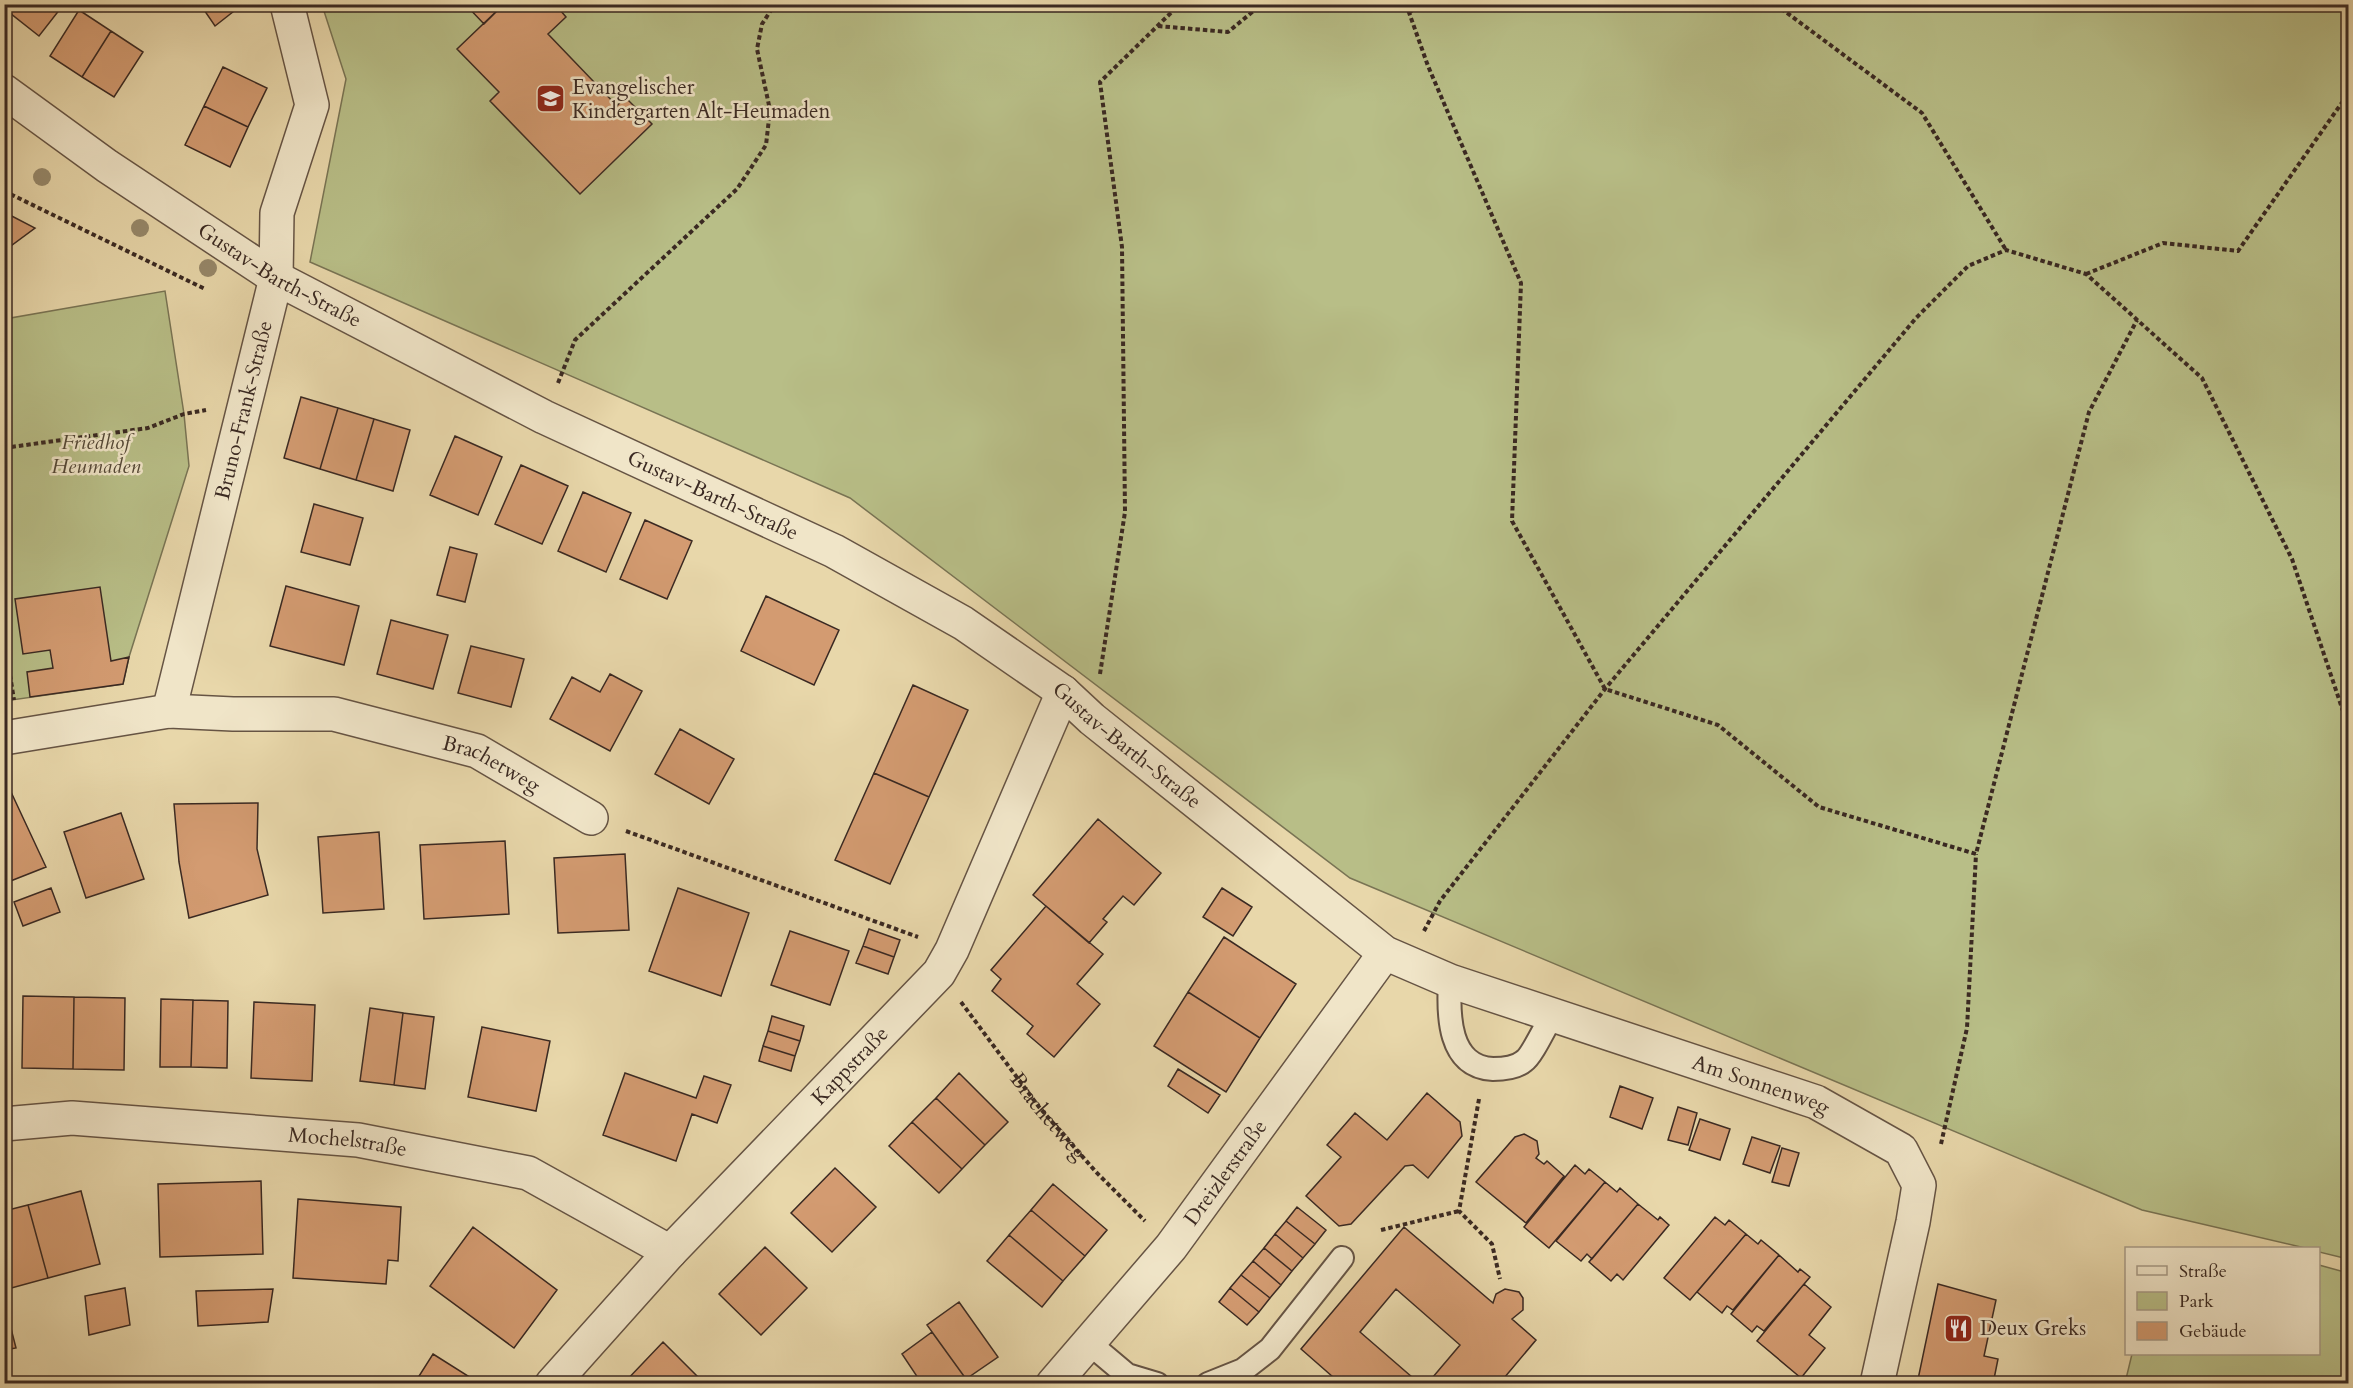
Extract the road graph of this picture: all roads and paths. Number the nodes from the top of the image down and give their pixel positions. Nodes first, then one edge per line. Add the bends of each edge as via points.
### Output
1 (287, 4) edge
2 (775, 4) edge
3 (1180, 4) edge
4 (1262, 4) edge
5 (1406, 4) edge
6 (1419, 4) edge
7 (1775, 4) edge
8 (1409, 13) junction
9 (1157, 26) junction
10 (4, 91) edge
11 (2349, 94) edge
12 (4, 191) edge
13 (2006, 250) junction
14 (2086, 274) junction
15 (276, 278) junction
16 (205, 289) dead end
17 (2137, 320) junction
18 (246, 404) junction
19 (544, 417) junction
20 (4, 448) edge
21 (4, 638) edge
22 (1605, 689) junction
23 (1063, 692) junction
24 (169, 711) junction
25 (1092, 719) junction
26 (2349, 726) edge
27 (11, 737) edge
28 (591, 818) joint
29 (1976, 854) junction
30 (1396, 958) junction
31 (945, 961) junction
32 (1450, 981) junction
33 (1553, 1014) junction
34 (1485, 1069) junction
35 (4, 1124) edge
36 (1919, 1185) junction
37 (1459, 1211) junction
38 (1381, 1230) dead end
39 (1171, 1247) junction
40 (670, 1252) junction
41 (1342, 1258) dead end
42 (1500, 1279) dead end
43 (1089, 1343) junction
44 (552, 1383) edge
45 (1053, 1383) edge
46 (1157, 1383) edge
47 (1209, 1383) edge
48 (1877, 1383) edge

1 - 15 street, Bruno-Frank-Straße via 312,105 277,213
2 - 19 path via 762,24 757,49 770,110 766,145 736,189 575,340
3 - 9 path
4 - 9 path via 1228,32
5 - 8 path
6 - 8 path
7 - 13 path via 1922,113
8 - 22 path via 1521,283 1512,521
9 - 25 path via 1100,82 1122,247 1125,512
10 - 15 street, Gustav-Barth-Straße via 107,166
11 - 14 path via 2238,251 2163,243
12 - 16 path
13 - 14 path
13 - 22 path via 1968,266 1916,318
14 - 17 path
15 - 18 street, Bruno-Frank-Straße
15 - 19 street, Gustav-Barth-Straße
17 - 26 path via 2202,378 2292,559
17 - 29 path via 2089,412
18 - 20 path via 184,414 148,428
18 - 24 street, Bruno-Frank-Straße
19 - 23 street, Gustav-Barth-Straße via 834,551 963,623
21 - 27 path
22 - 29 path via 1718,725 1819,807
22 - 30 path
23 - 25 street, Gustav-Barth-Straße
23 - 31 street, Kappstraße
24 - 27 street, Brachetweg
24 - 28 street, Brachetweg via 334,714 477,751
25 - 30 street, Gustav-Barth-Straße
28 - 31 path
29 - 36 path via 1967,1028 1936,1164
30 - 32 street, Am Sonnenweg
30 - 39 street, Dreizlerstraße
31 - 39 path, Brachetweg via 1039,1107 1096,1172
31 - 40 street, Kappstraße
32 - 33 street, Am Sonnenweg
32 - 34 lane via 1448,1011 1454,1039 1467,1059
33 - 34 lane via 1525,1061 1505,1069
33 - 36 street, Am Sonnenweg via 1816,1102 1901,1150
34 - 37 path
35 - 40 street, Mochelstraße via 72,1118 369,1142 528,1173
36 - 48 street
37 - 38 path
37 - 42 path via 1492,1244
39 - 43 street, Dreizlerstraße
40 - 44 street, Kappstraße
41 - 47 lane via 1270,1349 1244,1370
43 - 45 street, Dreizlerstraße
43 - 46 lane via 1127,1375

